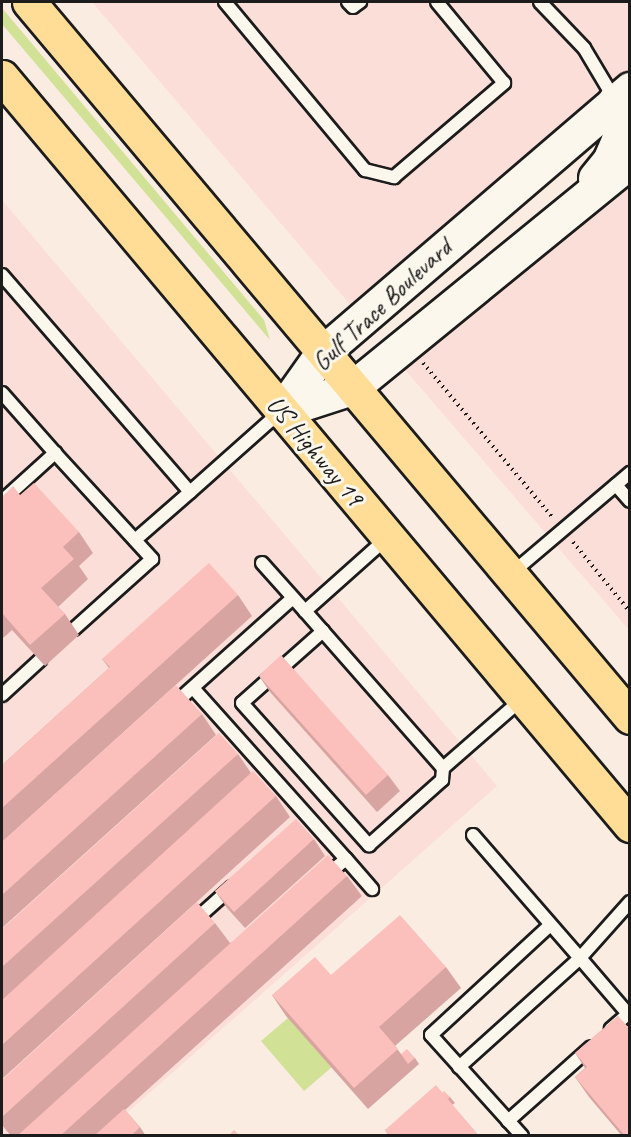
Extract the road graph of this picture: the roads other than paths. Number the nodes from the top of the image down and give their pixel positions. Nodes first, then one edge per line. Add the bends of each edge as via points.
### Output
1 (29, 2) edge
2 (225, 2) edge
3 (348, 2) edge
4 (360, 2) edge
5 (437, 2) edge
6 (540, 2) edge
7 (2, 77) edge
8 (622, 94) edge
9 (630, 161) edge
10 (560, 217) junction
11 (2, 275) edge
12 (322, 353) junction
13 (352, 388) junction
14 (2, 393) edge
15 (280, 411) junction
16 (55, 453) junction
17 (630, 473) edge
18 (616, 485) junction
19 (190, 492) junction
20 (2, 501) edge
21 (630, 501) edge
22 (388, 537) junction
23 (135, 540) junction
24 (262, 562) dead end
25 (510, 575) junction
26 (293, 598) junction
27 (305, 611) junction
28 (74, 629) dead end
29 (323, 631) junction
30 (40, 660) dead end
31 (193, 688) junction
32 (2, 695) edge
33 (524, 697) junction
34 (621, 701) edge
35 (158, 719) edge
36 (569, 751) junction
37 (443, 768) junction
38 (630, 790) edge
39 (630, 825) edge
40 (473, 835) dead end
41 (346, 859) junction
42 (238, 881) edge
43 (319, 882) edge
44 (372, 889) dead end
45 (630, 902) edge
46 (550, 925) junction
47 (186, 929) edge
48 (580, 958) junction
49 (459, 1067) junction
50 (508, 1121) junction
51 (522, 1136) edge

1 - 12 highway
2 - 5 lane via 365,170 394,177 504,83
3 - 4 lane via 353,7
6 - 8 lane
7 - 15 highway, US Highway 19
8 - 10 street via 622,122 609,161
8 - 12 street, Gulf Trace Boulevard
9 - 10 street, Gulf Trace Boulevard
10 - 13 street, Gulf Trace Boulevard
11 - 19 lane
12 - 13 highway
12 - 15 street, Gulf Trace Boulevard
13 - 15 street, Gulf Trace Boulevard
13 - 25 highway
14 - 16 lane
15 - 19 lane
15 - 22 highway, US Highway 19
16 - 20 lane
16 - 23 lane
17 - 18 lane
18 - 21 lane
18 - 25 lane
19 - 23 lane
22 - 27 lane
22 - 33 highway, US Highway 19
23 - 28 lane via 152,559
24 - 26 lane
25 - 34 highway
26 - 27 lane
26 - 31 lane
27 - 29 lane
29 - 37 lane
29 - 37 lane via 242,703 369,845 442,780
30 - 32 lane
31 - 35 lane
31 - 41 lane via 230,739 304,821
33 - 36 highway, US Highway 19
33 - 37 lane
36 - 38 highway
36 - 39 highway, US Highway 19
40 - 46 lane
41 - 43 lane
41 - 44 lane
42 - 47 lane
45 - 48 lane
46 - 48 lane
46 - 49 lane via 431,1035
48 - 49 lane
48 - 50 lane via 628,1014
49 - 50 lane
50 - 51 lane

